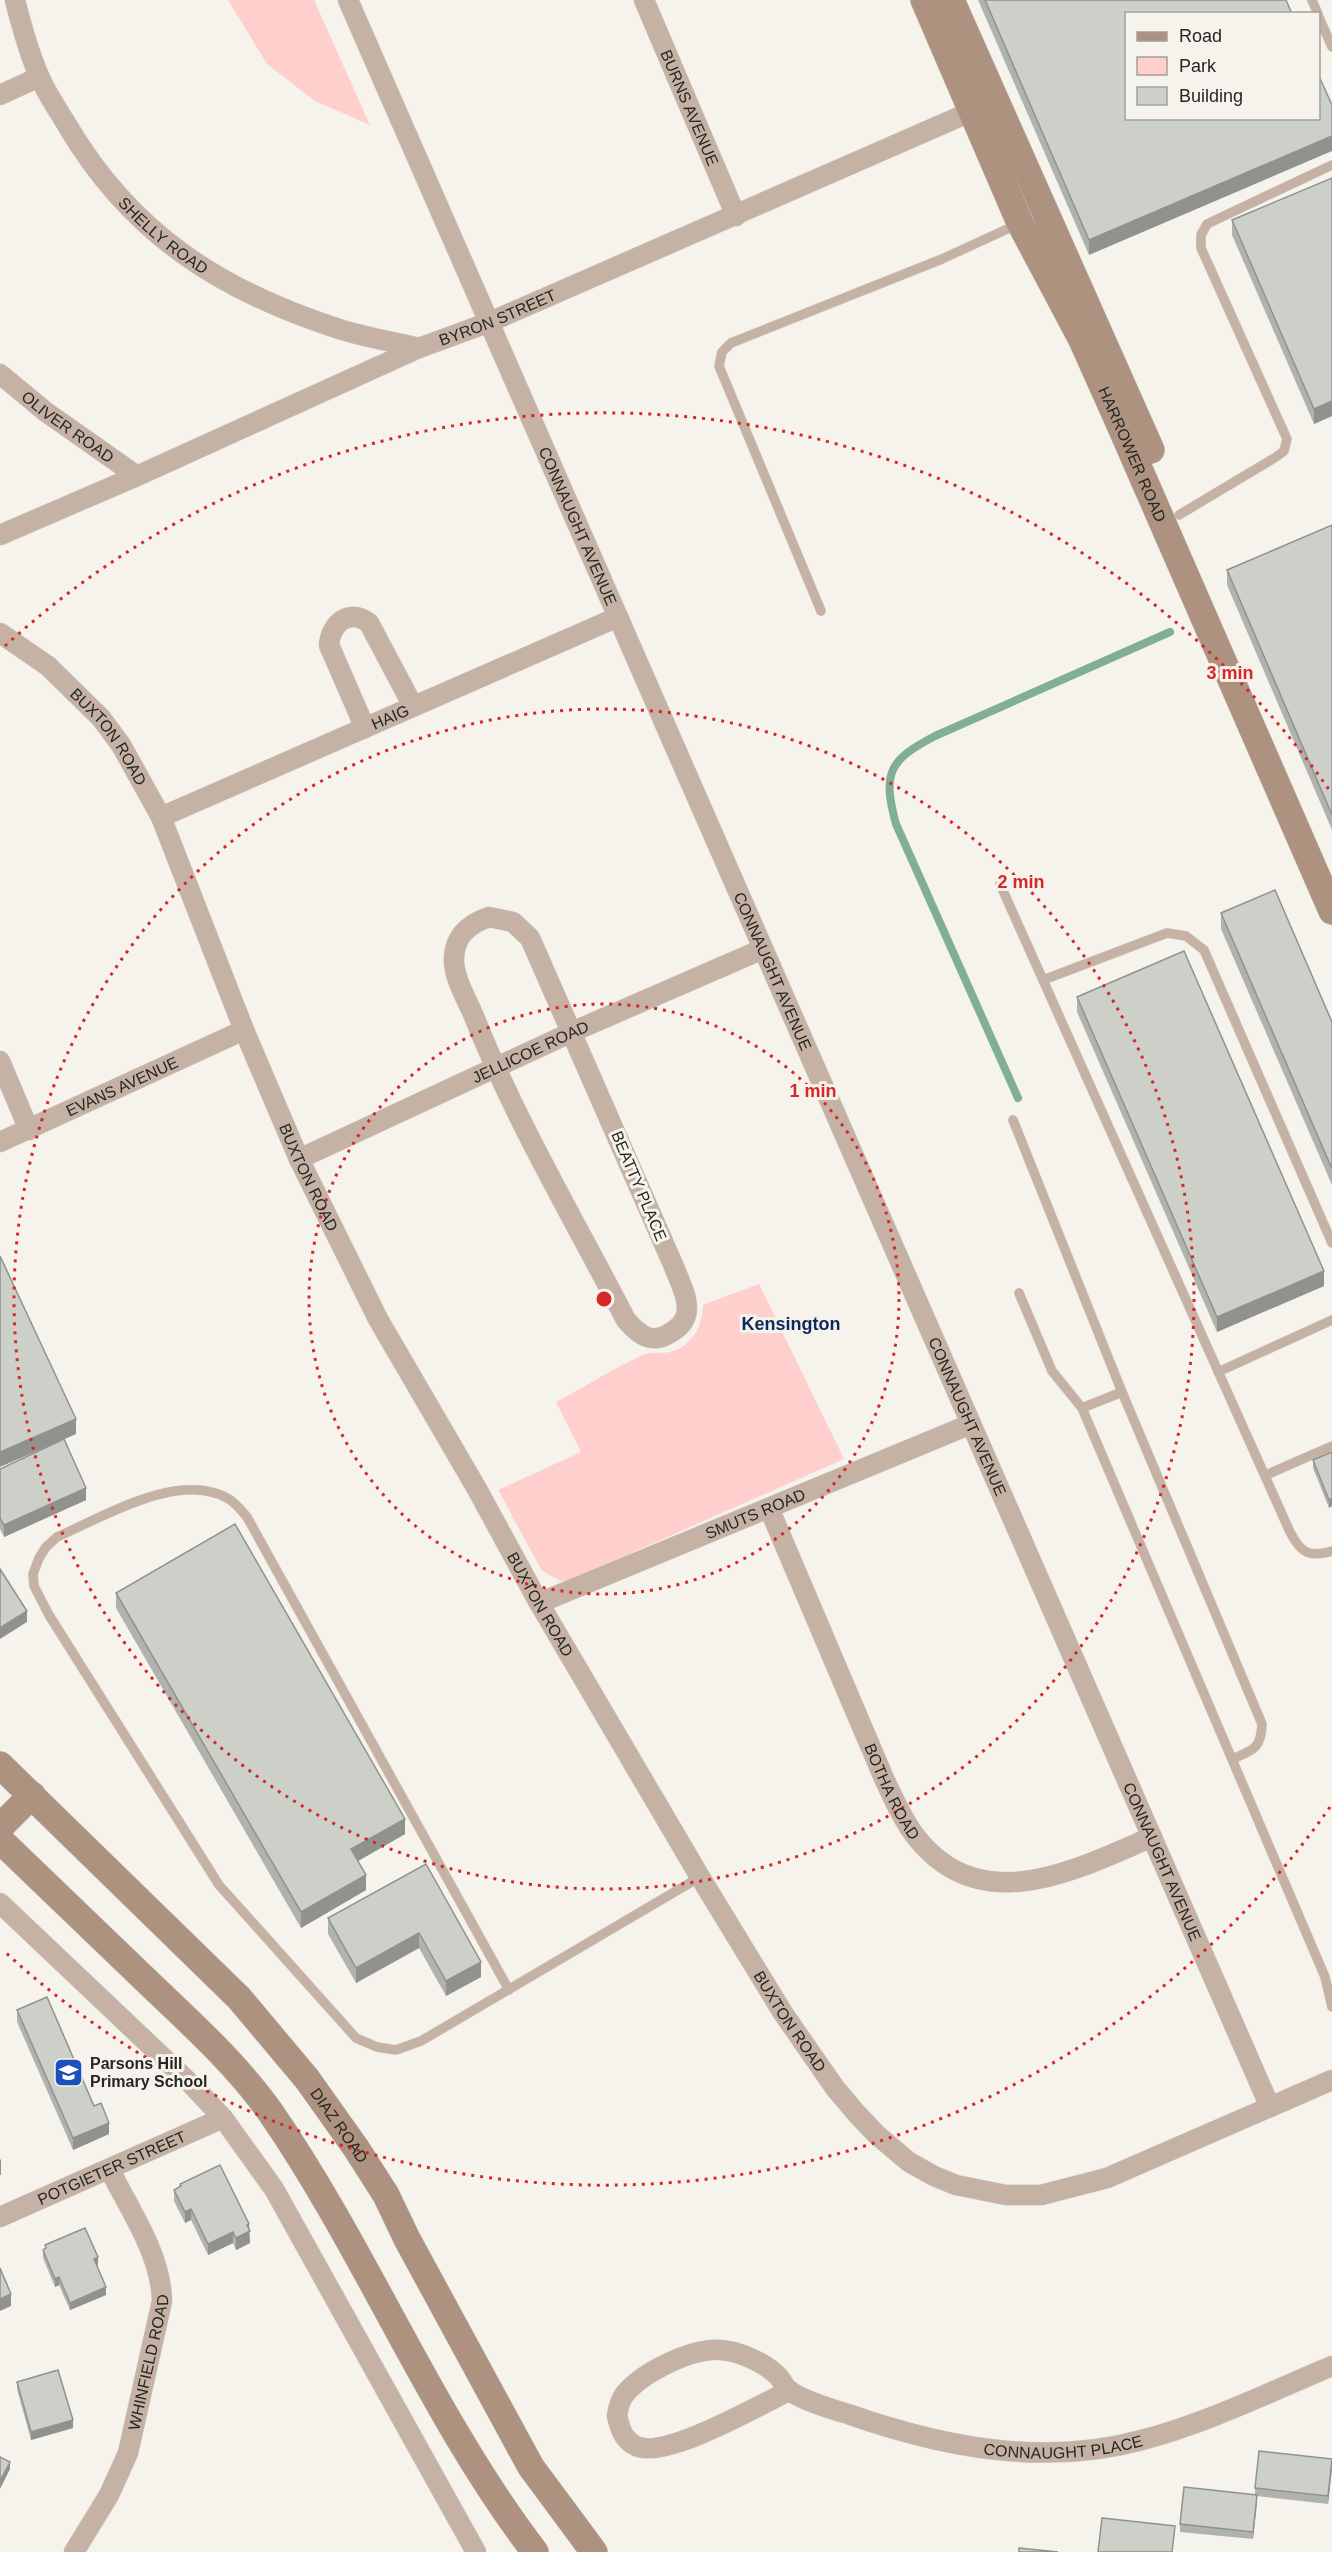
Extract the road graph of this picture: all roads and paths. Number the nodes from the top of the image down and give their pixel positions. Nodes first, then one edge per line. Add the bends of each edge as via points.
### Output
1 (15, 0) edge
2 (348, 0) edge
3 (644, 0) edge
4 (924, 0) edge
5 (951, 0) edge
6 (1320, 19) edge
7 (1332, 47) edge
8 (39, 77) junction
9 (0, 94) edge
10 (983, 106) junction
11 (1332, 165) edge
12 (736, 216) junction
13 (1020, 223) junction
14 (490, 322) junction
15 (419, 348) junction
16 (0, 374) edge
17 (137, 476) junction
18 (1179, 515) junction
19 (0, 535) edge
20 (821, 611) dead end
21 (618, 617) junction
22 (0, 633) edge
23 (413, 706) junction
24 (365, 728) junction
25 (162, 817) junction
26 (1332, 873) edge
27 (1000, 884) dead end
28 (1332, 911) edge
29 (764, 949) junction
30 (1043, 980) junction
31 (244, 1030) junction
32 (572, 1032) junction
33 (0, 1061) edge
34 (495, 1069) junction
35 (1013, 1120) dead end
36 (29, 1130) junction
37 (0, 1142) edge
38 (299, 1159) junction
39 (1332, 1243) edge
40 (1019, 1293) dead end
41 (1332, 1320) edge
42 (1218, 1372) junction
43 (1122, 1392) junction
44 (1082, 1408) junction
45 (972, 1424) junction
46 (1332, 1446) edge
47 (1266, 1475) junction
48 (769, 1508) junction
49 (1332, 1551) edge
50 (539, 1602) junction
51 (1232, 1759) junction
52 (0, 1765) edge
53 (32, 1795) junction
54 (0, 1827) edge
55 (1152, 1837) junction
56 (0, 1840) edge
57 (700, 1876) junction
58 (0, 1903) edge
59 (509, 1990) junction
60 (1332, 2007) edge
61 (1332, 2080) edge
62 (1270, 2107) junction
63 (223, 2118) junction
64 (110, 2170) junction
65 (0, 2217) edge
66 (1332, 2366) edge
67 (789, 2391) junction
68 (74, 2552) edge
69 (476, 2552) edge
70 (535, 2552) edge
71 (594, 2552) edge

1 - 8 street, SHELLY ROAD
2 - 14 street, CONNAUGHT AVENUE
3 - 12 street, BURNS AVENUE
4 - 10 main road, HARROWER ROAD
5 - 10 main road, HARROWER ROAD
6 - 7 lane
8 - 9 street
8 - 15 street, SHELLY ROAD via 94,167 144,225 178,251 268,303 341,329
10 - 12 street, BYRON STREET
10 - 13 main road, HARROWER ROAD
10 - 18 main road, HARROWER ROAD via 1125,389
11 - 18 lane via 1207,224 1202,235 1201,248 1287,439 1284,451 1276,457
12 - 14 street, BYRON STREET
13 - 20 lane via 942,259 730,343 722,352 719,366
13 - 28 main road, HARROWER ROAD via 1116,414
14 - 15 street, BYRON STREET
14 - 21 street, CONNAUGHT AVENUE
15 - 17 street, BYRON STREET
16 - 17 street, OLIVER ROAD via 46,412
17 - 19 street, BYRON STREET
18 - 26 main road, HARROWER ROAD
21 - 23 street, HAIG
21 - 29 street, CONNAUGHT AVENUE
22 - 25 street, BUXTON ROAD via 48,666 100,718 121,745
23 - 24 street, HAIG
23 - 24 street via 369,623 352,616 341,620 331,631 329,645
24 - 25 street, HAIG
25 - 31 street, BUXTON ROAD
27 - 30 lane
29 - 32 street, JELLICOE ROAD
29 - 45 street, CONNAUGHT AVENUE
30 - 39 lane via 1167,933 1186,936 1204,950
30 - 42 lane
31 - 36 street, EVANS AVENUE
31 - 38 street, BUXTON ROAD
32 - 34 street, JELLICOE ROAD
32 - 34 street, BEATTY PLACE via 524,930 502,918 489,916 474,922 457,939 454,961
32 - 34 street, BEATTY PLACE via 683,1291 686,1316 666,1336 645,1337 626,1320
33 - 36 street
34 - 38 street, JELLICOE ROAD
35 - 43 lane
36 - 37 street, EVANS AVENUE
38 - 50 street, BUXTON ROAD via 378,1319
40 - 44 lane via 1052,1371
41 - 42 lane
42 - 47 lane
43 - 44 lane
43 - 51 lane via 1262,1724 1262,1737 1255,1749
44 - 51 lane
45 - 48 street, SMUTS ROAD
45 - 55 street, CONNAUGHT AVENUE
46 - 47 lane
47 - 49 lane via 1298,1547 1309,1554
48 - 50 street, SMUTS ROAD
48 - 55 street, BOTHA ROAD via 893,1796 914,1835 932,1853 951,1868 974,1878 1000,1883 1027,1882 1092,1862
50 - 57 street, BUXTON ROAD
51 - 60 lane via 1325,1977
52 - 53 main road, DIAZ ROAD
53 - 54 main road
53 - 71 main road, DIAZ ROAD via 239,1998 307,2079 386,2195 531,2467
55 - 62 street, CONNAUGHT AVENUE
56 - 70 main road via 247,2081 320,2190 488,2486
57 - 59 lane
57 - 62 street, BUXTON ROAD via 783,2013 835,2088 876,2134 909,2162 956,2185 1006,2194 1041,2195 1071,2189 1107,2178
58 - 63 street
59 - 59 lane via 421,2041 396,2050 356,2038 219,1885 49,1616 34,1586 33,1574 46,1547 57,1537 144,1498 204,1490 236,1504 247,1517
61 - 62 street, BUXTON ROAD
63 - 64 street, POTGIETER STREET
63 - 69 street via 274,2189
64 - 65 street, POTGIETER STREET
64 - 68 street, WHINFIELD ROAD via 153,2256 162,2301 128,2453 109,2495
66 - 67 street, CONNAUGHT PLACE via 1200,2420 1142,2440 1088,2451 1035,2453 945,2442 889,2428
67 - 67 street, CONNAUGHT PLACE via 778,2376 758,2363 723,2350 705,2350 683,2356 636,2384 624,2395 617,2416 626,2440 637,2446 658,2448 694,2436

